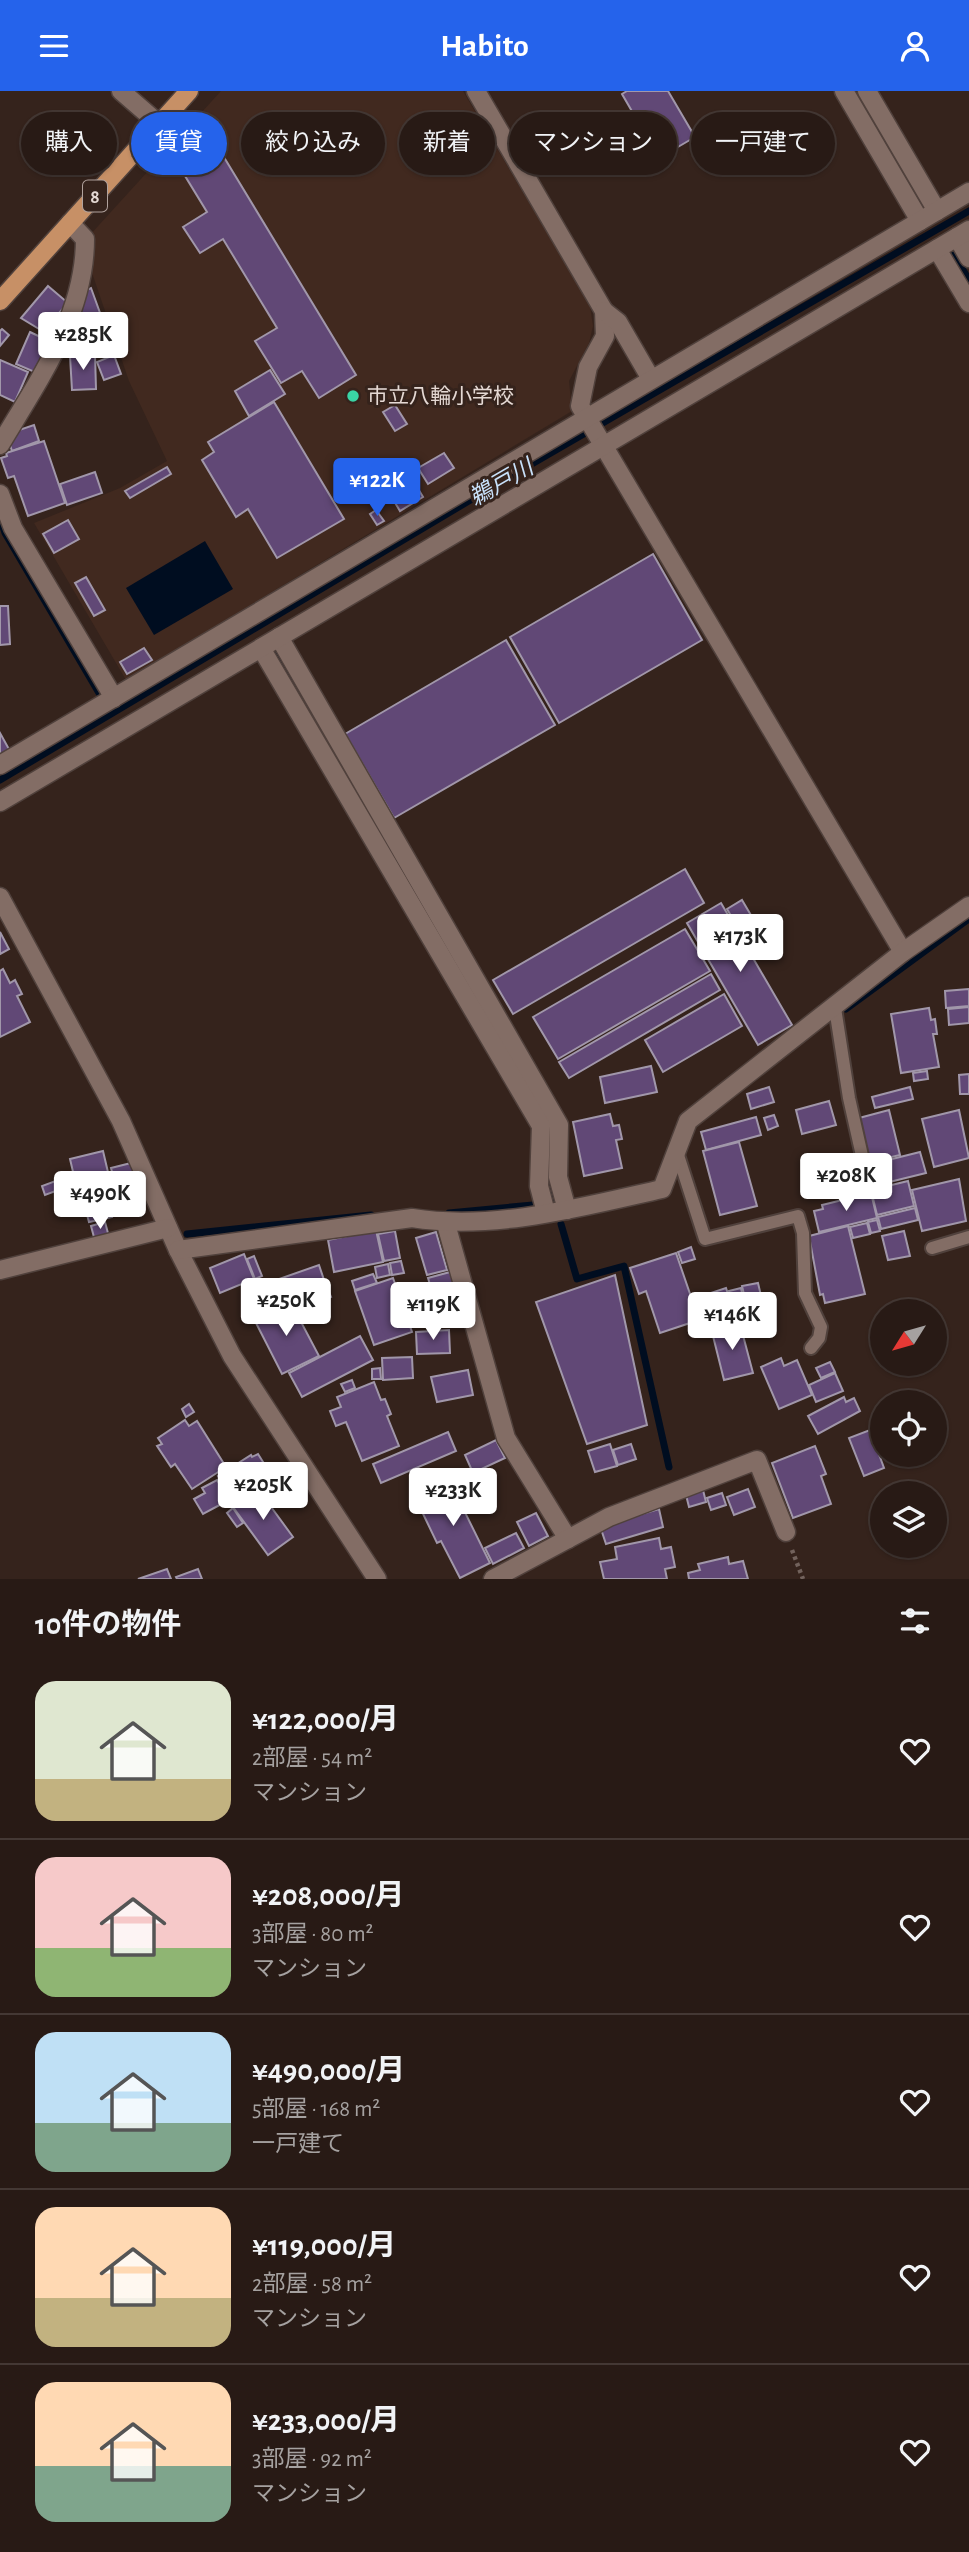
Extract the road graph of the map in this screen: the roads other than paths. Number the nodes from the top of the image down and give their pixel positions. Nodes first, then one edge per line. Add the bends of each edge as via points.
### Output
1 (121, 91) edge
2 (189, 91) edge
3 (476, 91) edge
4 (844, 91) edge
5 (867, 91) edge
6 (145, 112) edge
7 (170, 112) edge
8 (131, 155) edge
9 (969, 192) edge
10 (937, 211) junction
11 (920, 221) junction
12 (70, 223) junction
13 (963, 233) edge
14 (937, 249) junction
15 (969, 258) edge
16 (0, 301) edge
17 (969, 303) edge
18 (604, 311) junction
19 (651, 379) junction
20 (588, 420) junction
21 (603, 444) junction
22 (0, 445) edge
23 (0, 493) edge
24 (279, 637) junction
25 (261, 648) junction
26 (114, 698) junction
27 (0, 765) edge
28 (0, 802) edge
29 (0, 897) edge
30 (969, 907) edge
31 (4, 916) edge
32 (903, 952) junction
33 (835, 1008) junction
34 (677, 1152) junction
35 (867, 1178) dead end
36 (567, 1210) junction
37 (546, 1213) junction
38 (446, 1224) junction
39 (168, 1228) junction
40 (969, 1237) edge
41 (932, 1248) dead end
42 (178, 1250) junction
43 (0, 1271) edge
44 (811, 1348) dead end
45 (786, 1532) road end
46 (568, 1539) junction
47 (377, 1579) edge
48 (493, 1579) edge

1 - 6 street
2 - 7 main road, 8
3 - 18 street
4 - 11 street
5 - 10 street
8 - 12 main road, 8
9 - 10 street
10 - 11 street
11 - 19 street
12 - 16 main road, 8
12 - 22 street via 85,239 85,265 75,304 60,342
13 - 14 street
13 - 15 street
14 - 17 street
14 - 21 street
18 - 19 street via 618,322
18 - 20 street via 605,336 588,367 580,406
19 - 20 street
20 - 21 street
20 - 26 street
21 - 24 street
21 - 32 street
23 - 26 street via 13,528
24 - 25 street
24 - 36 street via 559,1125 558,1177
25 - 28 street
25 - 37 street via 541,1126 539,1186
26 - 27 street
29 - 31 street
30 - 32 street
31 - 39 street via 121,1121
32 - 33 street
33 - 34 street via 688,1121
33 - 35 lane
34 - 36 street via 662,1189
34 - 44 lane via 705,1239 798,1216 805,1293 821,1327
36 - 37 street
37 - 38 street
38 - 42 street via 412,1218
38 - 46 street via 506,1438
39 - 42 street
39 - 43 street
40 - 41 lane
42 - 47 street via 232,1356
45 - 46 street via 757,1460 610,1517
46 - 48 street

